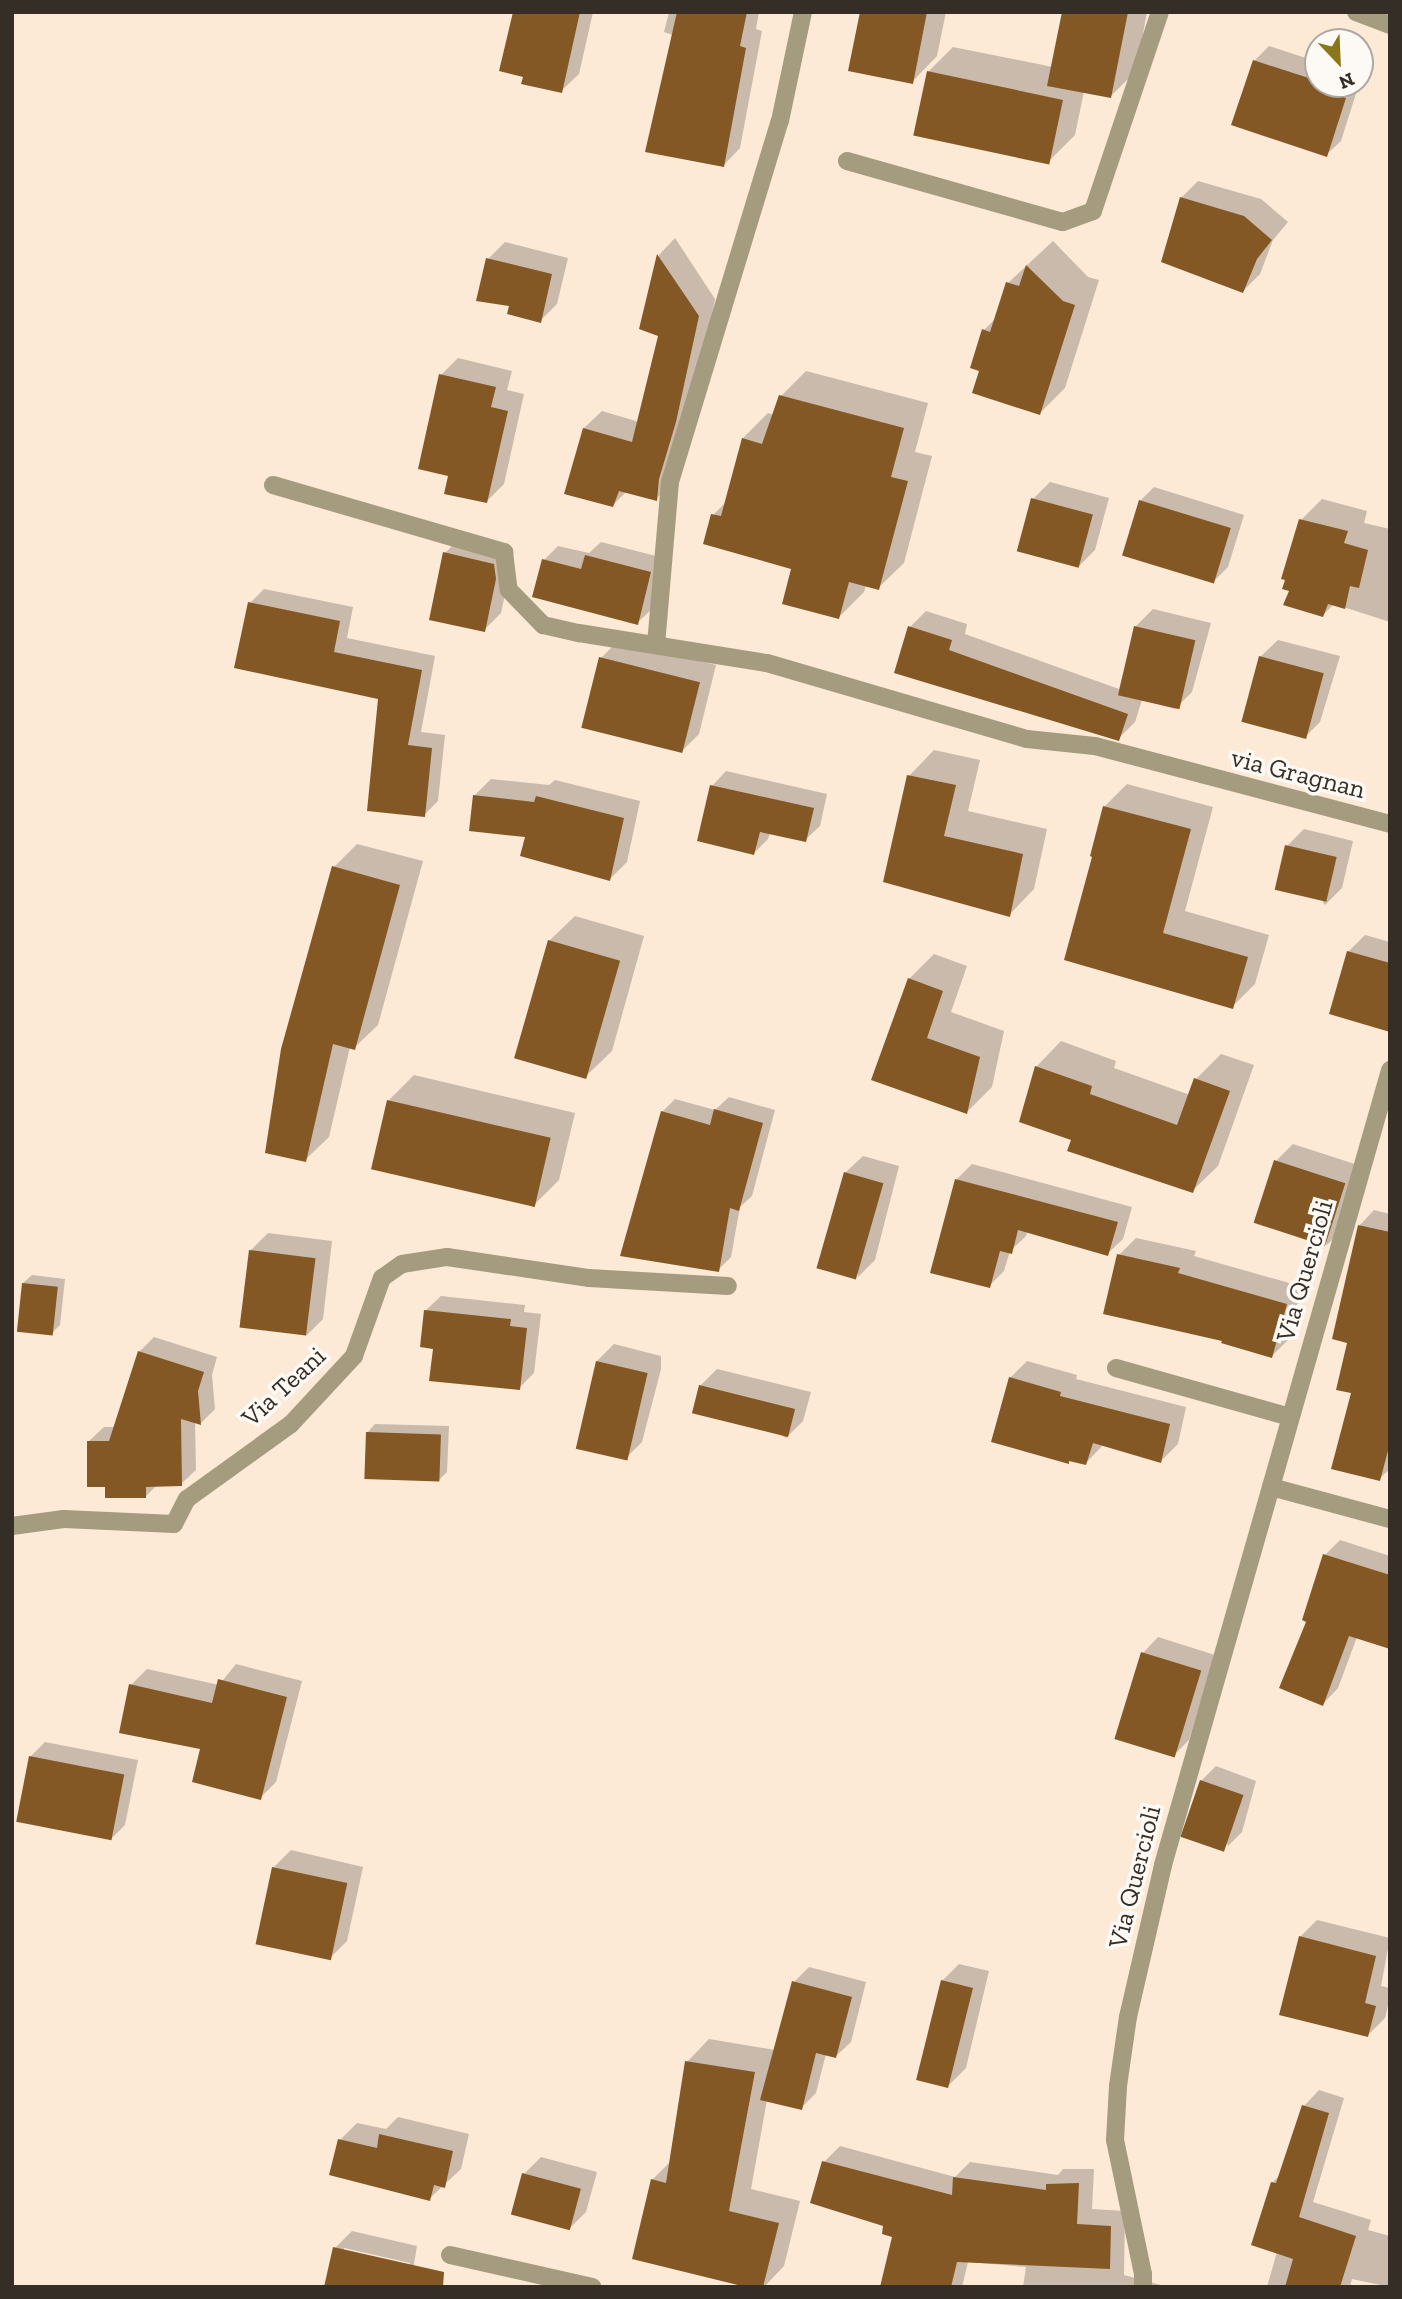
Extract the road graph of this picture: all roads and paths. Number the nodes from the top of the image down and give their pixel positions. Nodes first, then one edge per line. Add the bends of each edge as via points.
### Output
1 (803, 12) edge
2 (1160, 12) edge
3 (1356, 12) edge
4 (1390, 25) edge
5 (847, 161) dead end
6 (273, 485) dead end
7 (656, 646) junction
8 (1390, 824) edge
9 (1390, 1070) edge
10 (728, 1286) dead end
11 (1116, 1368) dead end
12 (1290, 1417) junction
13 (1271, 1487) junction
14 (1390, 1519) edge
15 (12, 1526) edge
16 (450, 2255) dead end
17 (592, 2287) edge
18 (1143, 2287) edge

1 - 7 street via 780,121 670,482
2 - 5 street via 1093,211 1063,222
3 - 4 street
6 - 7 street, via Gragnan via 504,552 509,590 543,625
7 - 8 street, via Gragnan via 767,663 1027,739 1095,746
9 - 12 street, Via Quercioli
10 - 15 street, Via Teani via 589,1278 447,1257 402,1264 382,1278 354,1356 291,1424 187,1499 174,1524 64,1519
11 - 12 street
12 - 13 street, Via Quercioli
13 - 14 street
13 - 18 street, Via Quercioli via 1163,1865 1128,2017 1115,2140
16 - 17 street

